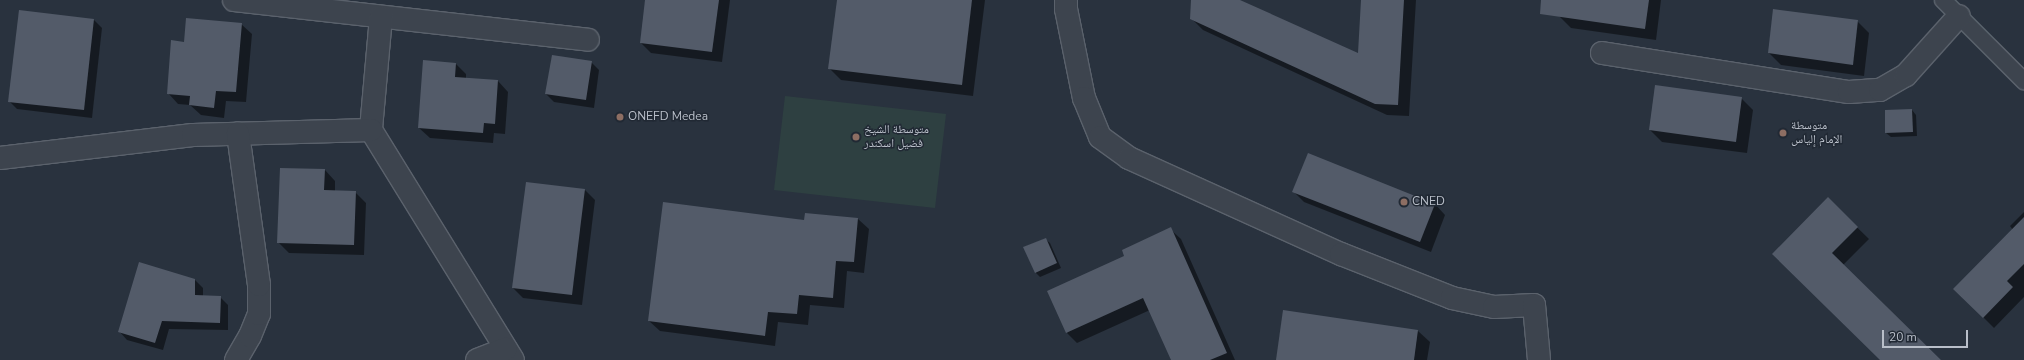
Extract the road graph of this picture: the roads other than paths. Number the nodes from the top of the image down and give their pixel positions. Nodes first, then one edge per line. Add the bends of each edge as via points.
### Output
1 (234, 0) edge
2 (1066, 0) edge
3 (1943, 0) edge
4 (381, 16) junction
5 (1959, 16) junction
6 (588, 40) dead end
7 (1602, 53) dead end
8 (2024, 81) edge
9 (371, 130) junction
10 (238, 133) junction
11 (0, 158) edge
12 (510, 355) edge
13 (236, 360) edge
14 (477, 360) edge
15 (1539, 360) edge

1 - 4 street
2 - 15 street via 1084,98 1100,137 1129,158 1341,254 1452,298 1494,307 1534,305
3 - 5 lane
4 - 6 street
4 - 9 street
5 - 7 street via 1906,75 1880,90 1849,92
5 - 8 lane
9 - 10 street
9 - 12 street
10 - 11 street via 193,135
10 - 13 street via 259,285 260,314
12 - 14 street

